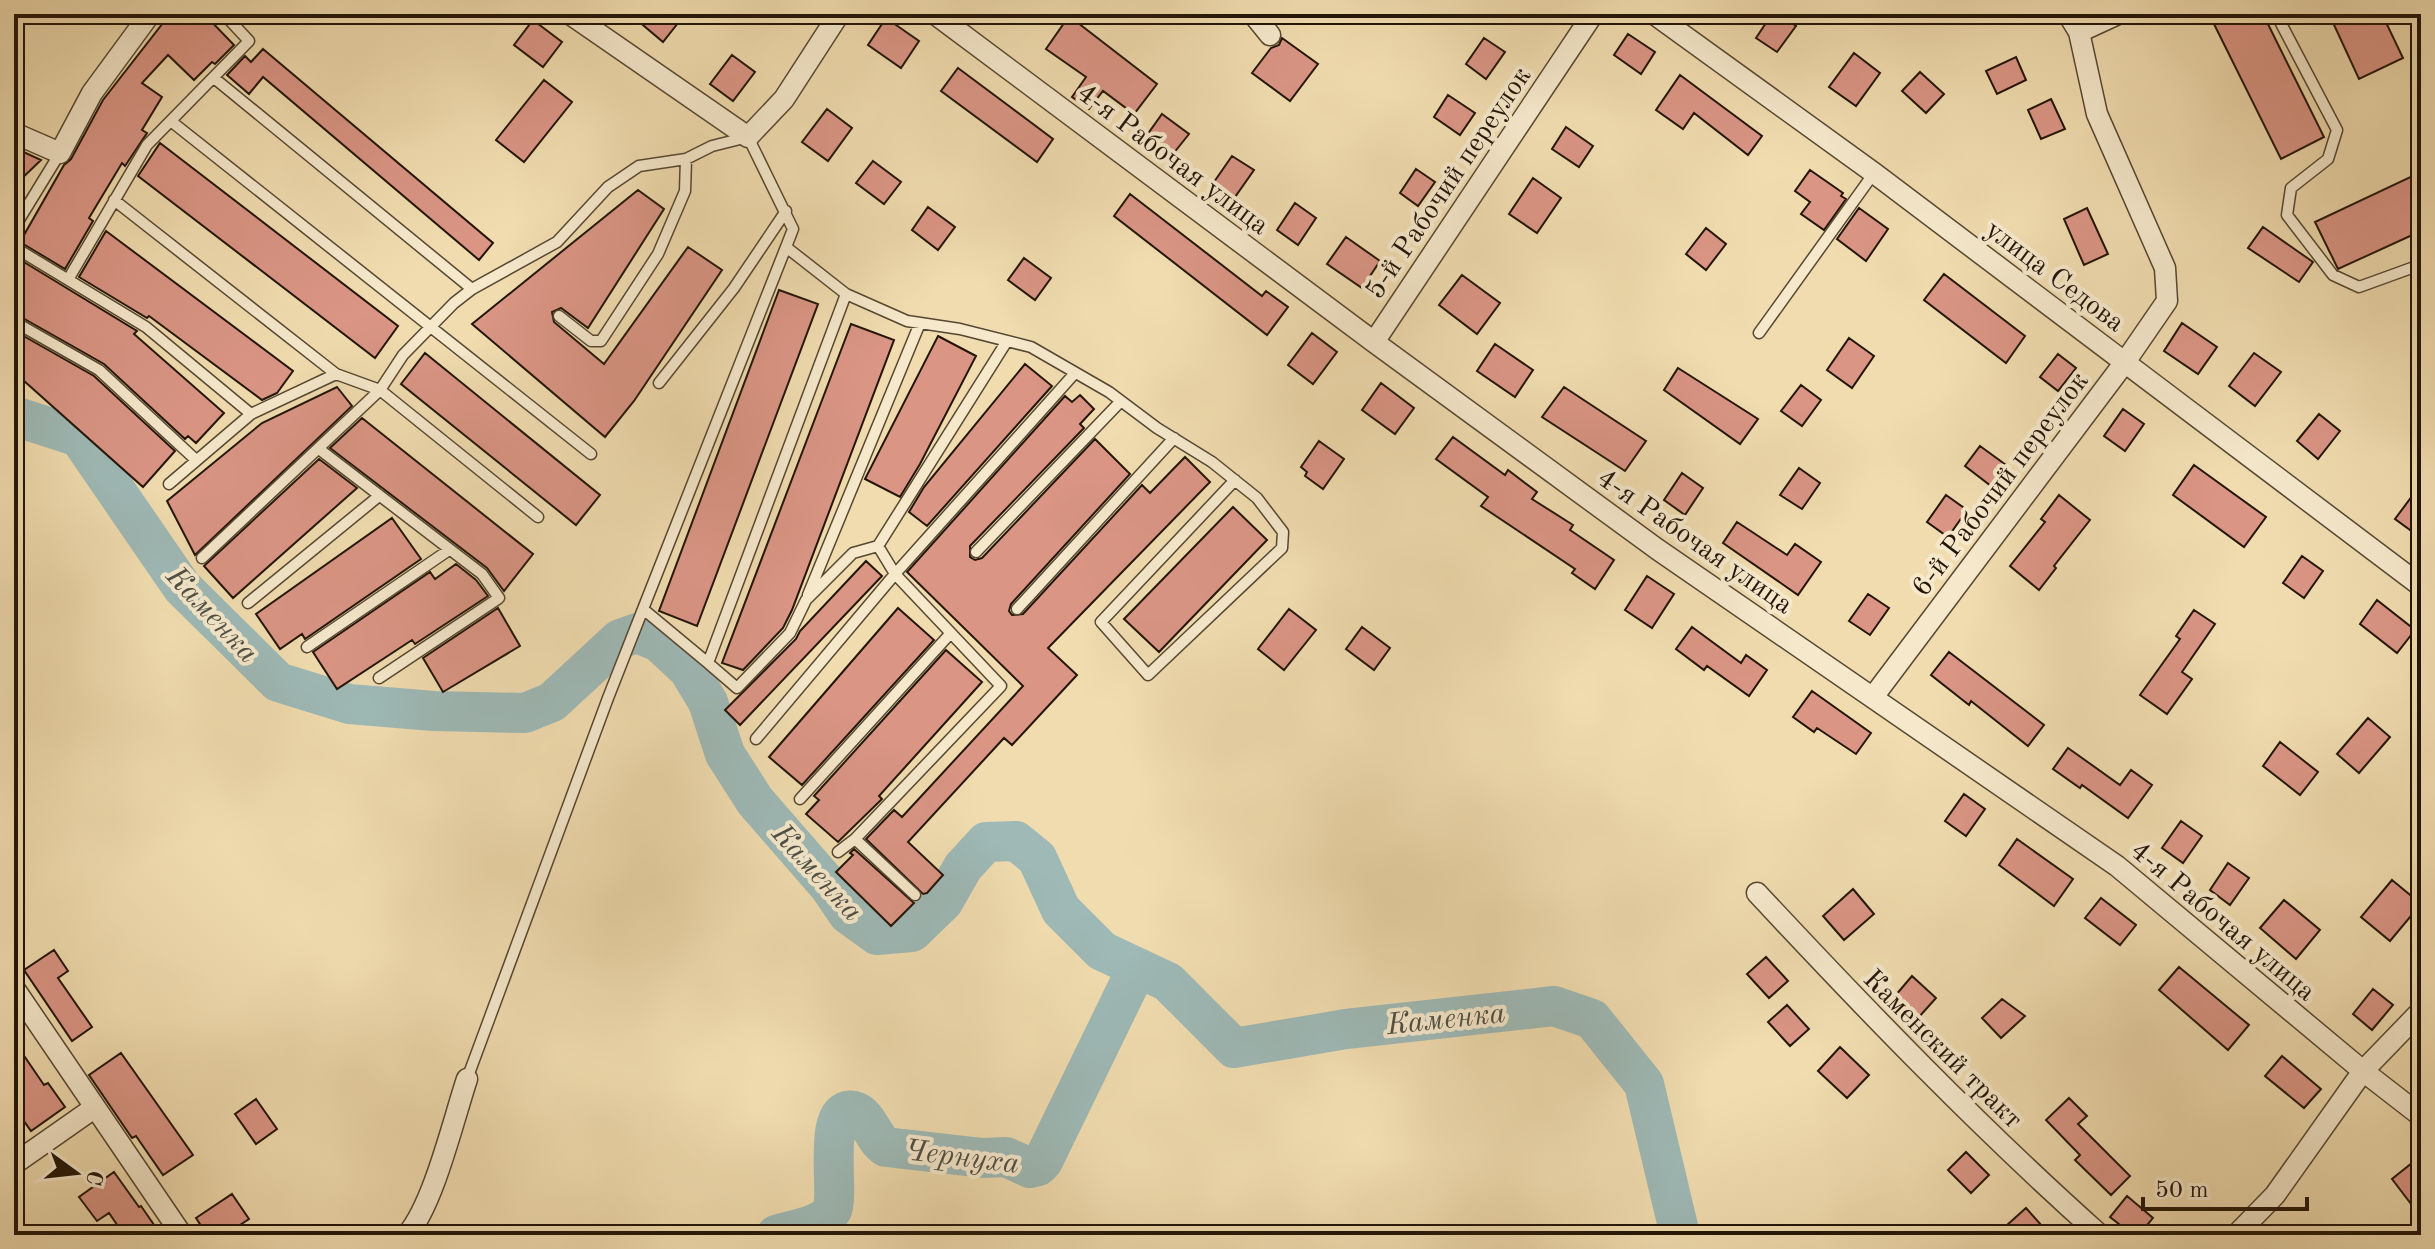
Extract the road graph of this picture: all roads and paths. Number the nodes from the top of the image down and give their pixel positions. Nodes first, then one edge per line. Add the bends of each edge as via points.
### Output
1 (150, 14) edge
2 (224, 14) edge
3 (570, 14) edge
4 (839, 14) edge
5 (935, 14) edge
6 (1253, 14) edge
7 (1593, 14) edge
8 (1654, 14) edge
9 (2118, 14) edge
10 (2276, 14) edge
11 (2074, 23) edge
12 (1270, 35) dead end
13 (214, 78) junction
14 (172, 122) junction
15 (14, 133) edge
16 (748, 137) junction
17 (60, 153) junction
18 (686, 159) junction
19 (1874, 173) junction
20 (114, 200) junction
21 (786, 211) junction
22 (14, 228) edge
23 (14, 247) edge
24 (786, 247) junction
25 (2417, 266) dead end
26 (69, 278) junction
27 (472, 289) junction
28 (846, 294) junction
29 (559, 316) dead end
30 (920, 323) junction
31 (20, 325) dead end
32 (430, 328) junction
33 (1759, 333) dead end
34 (1007, 341) junction
35 (1374, 342) junction
36 (2125, 362) junction
37 (1075, 373) junction
38 (336, 374) junction
39 (659, 383) dead end
40 (380, 390) junction
41 (1121, 401) junction
42 (251, 414) junction
43 (1174, 438) junction
44 (319, 449) junction
45 (591, 454) dead end
46 (196, 460) junction
47 (1235, 480) junction
48 (169, 484) dead end
49 (379, 496) junction
50 (538, 517) dead end
51 (878, 546) junction
52 (449, 550) junction
53 (976, 552) dead end
54 (202, 558) dead end
55 (895, 574) junction
56 (2421, 586) edge
57 (806, 600) junction
58 (248, 603) dead end
59 (643, 609) junction
60 (1017, 609) dead end
61 (950, 634) junction
62 (307, 647) dead end
63 (708, 663) junction
64 (379, 678) dead end
65 (1873, 697) junction
66 (756, 739) dead end
67 (800, 799) dead end
68 (855, 839) junction
69 (838, 852) dead end
70 (1757, 893) dead end
71 (915, 895) dead end
72 (14, 988) edge
73 (2421, 1011) edge
74 (2363, 1071) junction
75 (467, 1079) joint
76 (94, 1108) junction
77 (2421, 1116) edge
78 (14, 1164) edge
79 (182, 1235) edge
80 (407, 1235) edge
81 (2100, 1235) edge
82 (2236, 1235) edge

1 - 17 street via 92,93
2 - 13 lane via 249,41
3 - 16 street
4 - 16 street via 784,99
5 - 35 street, 4-я Рабочая улица
6 - 12 street
7 - 35 street, 5-й Рабочий переулок
8 - 19 street, улица Седова
9 - 11 street
10 - 25 lane via 2337,130 2328,159 2291,188 2287,215 2333,275 2359,287
11 - 36 street, 6-й Рабочий переулок via 2097,114 2165,268 2167,301
13 - 14 lane
13 - 27 lane
14 - 20 lane via 147,145
14 - 32 lane
15 - 17 street
16 - 18 lane
16 - 21 lane
17 - 22 lane
18 - 27 lane via 639,166 608,187 557,242
18 - 29 lane via 685,191 658,254 601,341 591,341
19 - 33 lane
19 - 36 street, улица Седова
20 - 26 lane
20 - 38 lane
21 - 24 lane via 793,229
21 - 39 lane
23 - 26 lane
24 - 28 lane
24 - 59 lane
26 - 42 lane via 146,327
27 - 32 lane
28 - 30 lane
28 - 63 lane
30 - 34 lane
30 - 57 lane
31 - 46 lane via 99,370
32 - 40 lane via 403,355
32 - 45 lane
34 - 37 lane via 1031,347
34 - 51 lane
35 - 65 street, 4-я Рабочая улица via 1657,549
36 - 56 street, улица Седова
36 - 65 street, 6-й Рабочий переулок
37 - 41 lane
37 - 55 lane
38 - 40 lane
38 - 42 lane
40 - 44 lane
40 - 50 lane
41 - 43 lane
41 - 53 lane
42 - 46 lane
43 - 47 lane
43 - 60 lane
44 - 49 lane
44 - 54 lane
46 - 48 lane
47 - 47 lane via 1283,532 1282,548 1148,675 1101,622
49 - 52 lane
49 - 58 lane
51 - 55 lane
51 - 57 lane via 853,553
52 - 62 lane
52 - 64 lane via 482,574 499,598
55 - 61 lane
55 - 66 lane
57 - 63 lane via 790,633 737,688
59 - 63 lane
59 - 75 lane
61 - 67 lane
61 - 68 lane via 1001,686
65 - 74 street, 4-я Рабочая улица via 2117,866
68 - 69 lane
68 - 71 lane
70 - 81 street, Каменский тракт via 2016,1161
72 - 76 street
73 - 74 street
74 - 77 street, 4-я Рабочая улица
74 - 82 street via 2275,1195
75 - 80 street via 427,1201
76 - 78 street
76 - 79 street

